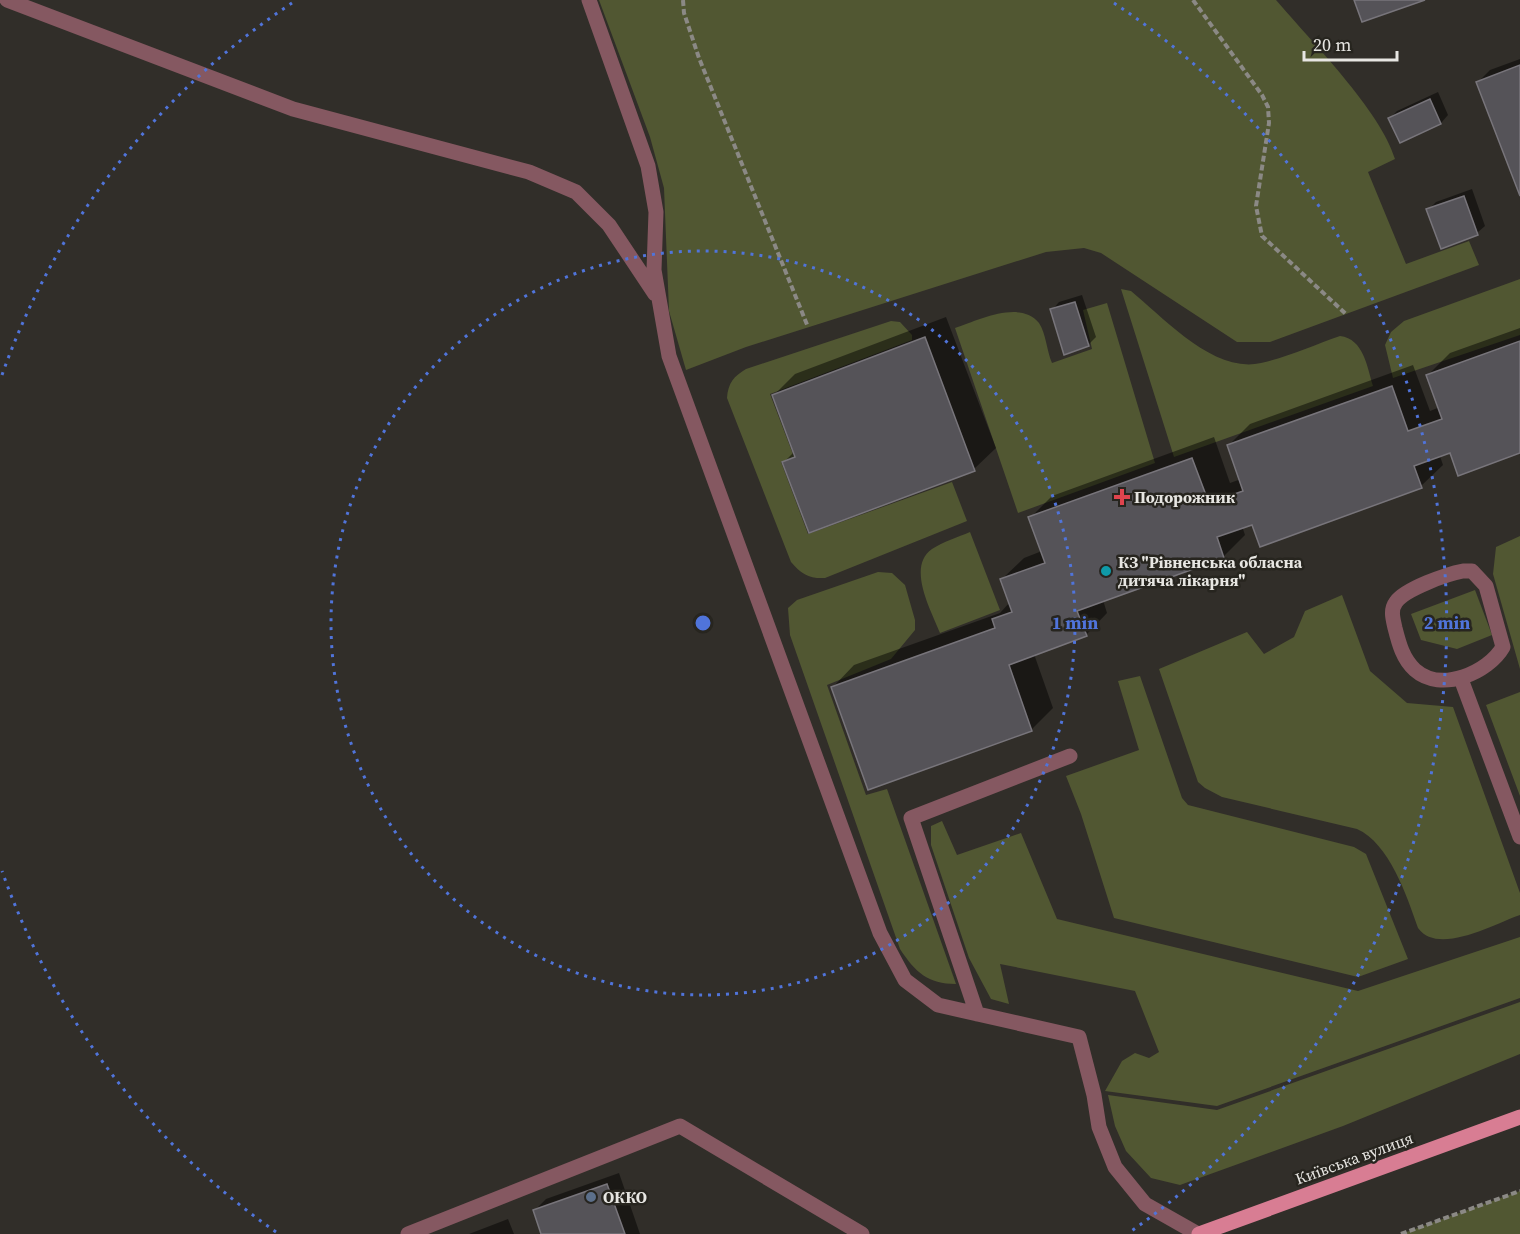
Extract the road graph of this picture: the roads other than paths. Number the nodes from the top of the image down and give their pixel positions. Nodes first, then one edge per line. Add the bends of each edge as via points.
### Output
1 (7, 0) edge
2 (589, 0) edge
3 (657, 297) junction
4 (1461, 679) junction
5 (1070, 756) dead end
6 (1520, 837) edge
7 (977, 1014) junction
8 (1520, 1117) edge
9 (408, 1234) edge
10 (862, 1234) edge
11 (1199, 1234) edge

1 - 3 lane via 293,109 529,172 576,192 609,225
2 - 3 lane via 648,166 656,212
3 - 7 lane via 669,356 880,933 905,980 938,1005
4 - 4 lane via 1433,678 1417,671 1401,650 1391,611 1406,594 1451,573 1472,572 1486,586 1503,647 1489,664
4 - 6 lane
5 - 7 lane via 911,818
7 - 11 lane via 1079,1037 1099,1126 1115,1167 1145,1204
8 - 11 main road, Київська вулиця
9 - 10 lane via 680,1126

